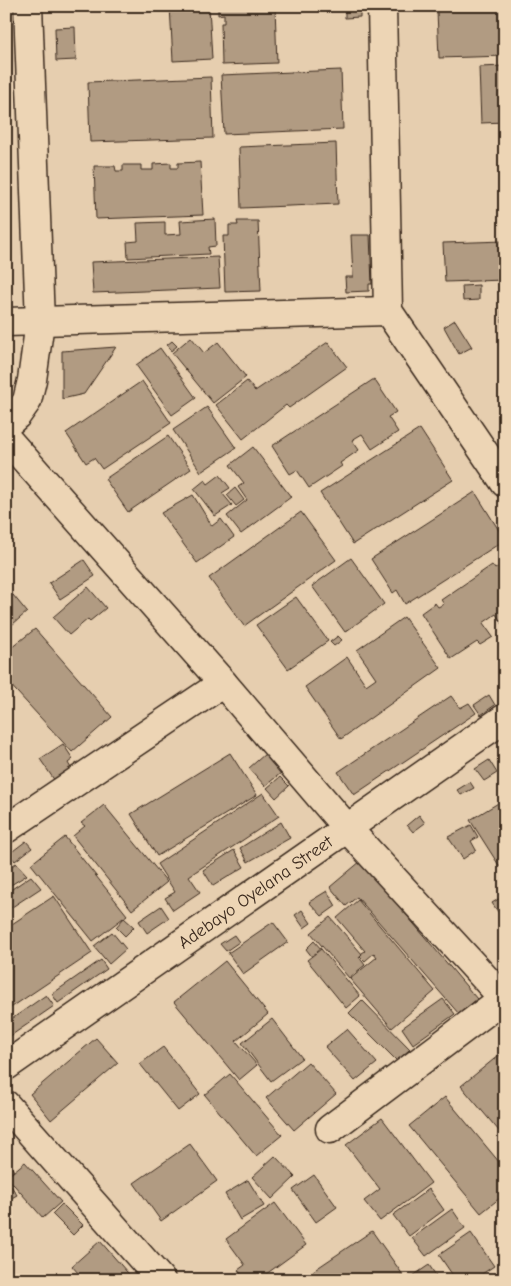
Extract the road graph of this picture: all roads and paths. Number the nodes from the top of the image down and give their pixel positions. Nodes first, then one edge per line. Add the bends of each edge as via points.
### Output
1 (28, 6) edge
2 (382, 6) edge
3 (388, 311) junction
4 (6, 322) edge
5 (40, 322) junction
6 (6, 425) edge
7 (6, 438) edge
8 (505, 483) edge
9 (223, 683) junction
10 (505, 718) edge
11 (346, 827) junction
12 (6, 829) edge
13 (504, 1000) edge
14 (6, 1066) edge
15 (6, 1105) edge
16 (330, 1129) dead end
17 (162, 1280) edge

1 - 5 street
2 - 3 street
3 - 5 street
3 - 8 street
4 - 5 street
5 - 6 street via 27,401
7 - 9 street
9 - 11 street
9 - 12 street
10 - 11 street, Adebayo Oyelana Street
11 - 13 street
11 - 14 street, Adebayo Oyelana Street
13 - 16 street
15 - 17 street

